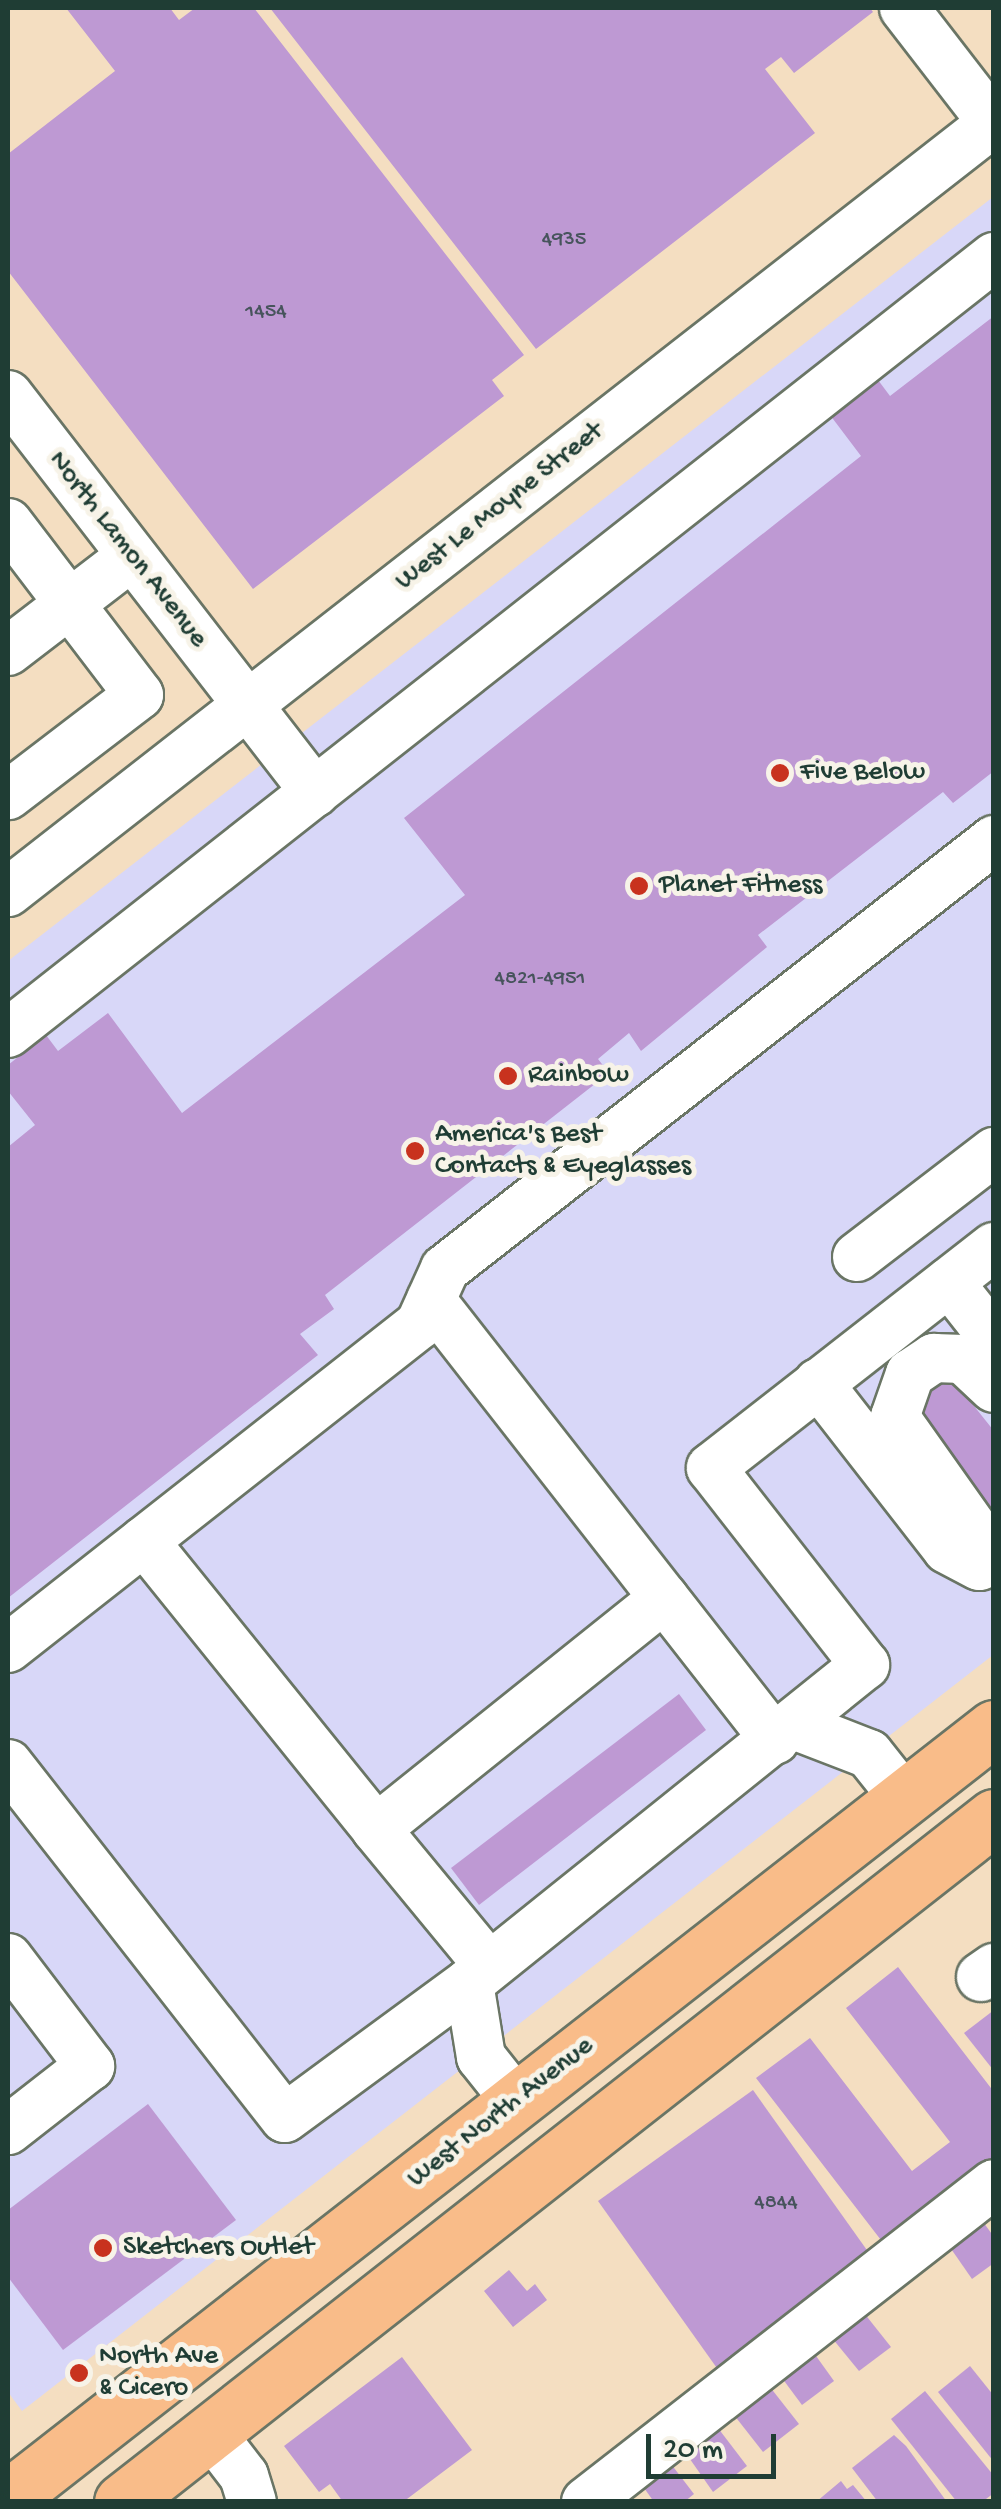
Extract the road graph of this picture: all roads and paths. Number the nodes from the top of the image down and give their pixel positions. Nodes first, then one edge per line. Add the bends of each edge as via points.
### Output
1 (904, 8) edge
2 (993, 122) edge
3 (994, 257) edge
4 (8, 395) edge
5 (8, 524) edge
6 (132, 556) junction
7 (69, 604) junction
8 (8, 651) edge
9 (247, 705) junction
10 (119, 710) junction
11 (164, 770) junction
12 (315, 792) junction
13 (8, 795) edge
14 (994, 840) edge
15 (8, 892) edge
16 (8, 1033) edge
17 (994, 1152) edge
18 (994, 1247) edge
19 (857, 1257) dead end
20 (949, 1282) junction
21 (431, 1300) junction
22 (994, 1338) edge
23 (818, 1383) junction
24 (994, 1388) edge
25 (144, 1541) junction
26 (987, 1568) edge
27 (664, 1598) junction
28 (8, 1648) edge
29 (994, 1728) edge
30 (784, 1732) junction
31 (8, 1764) edge
32 (904, 1798) junction
33 (994, 1817) edge
34 (376, 1829) junction
35 (8, 1958) edge
36 (479, 1975) junction
37 (516, 2101) junction
38 (8, 2130) edge
39 (994, 2184) edge
40 (211, 2433) junction
41 (8, 2498) edge
42 (122, 2502) edge
43 (252, 2502) edge
44 (586, 2502) edge

1 - 2 street
2 - 9 street, West Le Moyne Street
3 - 12 street
4 - 6 street, North Lamon Avenue
5 - 7 street
6 - 7 street
6 - 9 street, North Lamon Avenue
7 - 8 street
7 - 10 street via 139,695
9 - 11 street, West Le Moyne Street
9 - 12 street, North Lamon Avenue
10 - 11 street
10 - 13 street
11 - 15 street, West Le Moyne Street
12 - 16 street
14 - 21 street via 445,1269
17 - 19 street
18 - 20 street
20 - 22 street
20 - 23 street
21 - 25 street via 420,1324
21 - 27 street
23 - 26 street via 947,1549
23 - 30 street via 712,1468 866,1665
24 - 26 street via 962,1359 934,1358 910,1374 895,1417 976,1533
25 - 28 street
25 - 34 street
27 - 30 street
27 - 34 street
29 - 32 main road, West North Avenue
30 - 32 street via 869,1754
30 - 36 street
31 - 36 street via 285,2118
32 - 37 main road, West North Avenue
33 - 40 main road
34 - 36 street
35 - 38 street via 90,2066
36 - 37 street via 482,2056
37 - 41 main road, West North Avenue
39 - 44 street
40 - 42 main road
40 - 43 street via 244,2476

